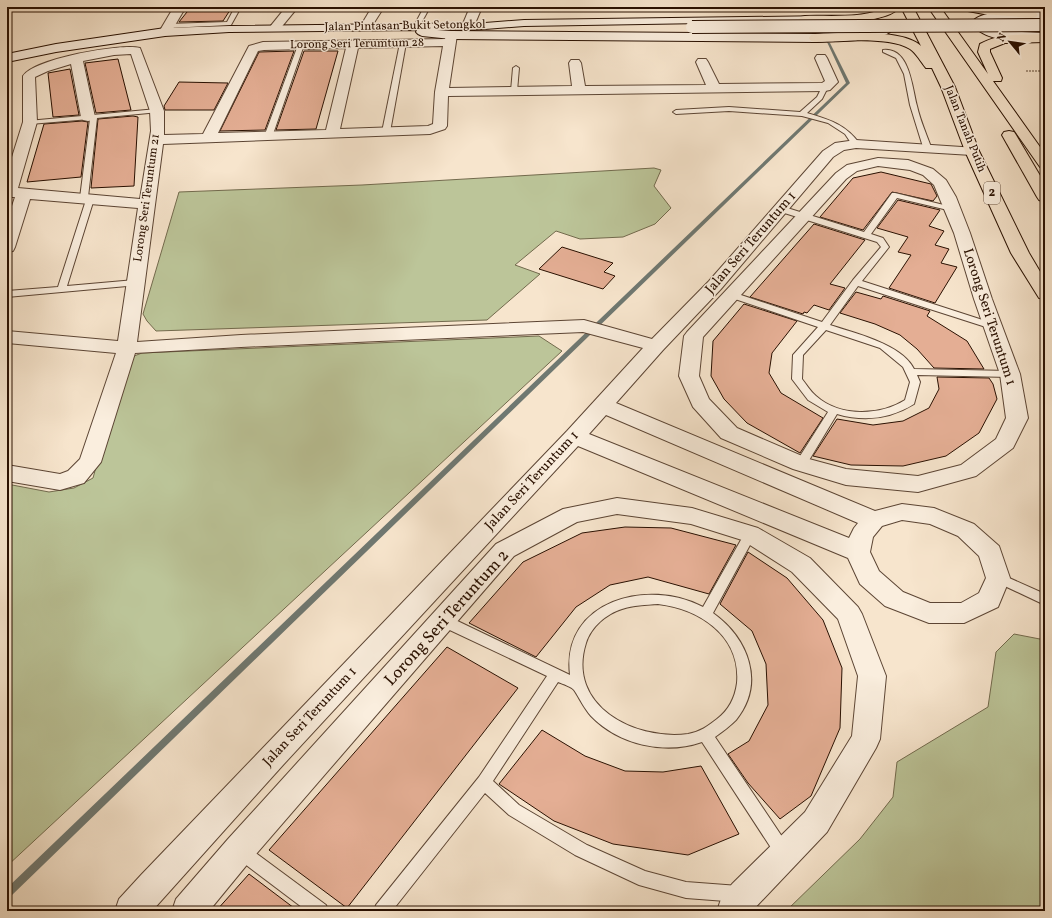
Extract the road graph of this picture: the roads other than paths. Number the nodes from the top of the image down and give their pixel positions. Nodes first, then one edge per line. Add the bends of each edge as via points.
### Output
1 (238, 7) edge
2 (292, 7) edge
3 (378, 7) edge
4 (427, 7) edge
5 (476, 7) edge
6 (894, 7) edge
7 (907, 7) edge
8 (934, 7) edge
9 (961, 7) edge
10 (178, 10) dead end
11 (1032, 15) junction
12 (1045, 15) edge
13 (805, 19) junction
14 (1045, 25) edge
15 (468, 26) junction
16 (485, 26) junction
17 (366, 27) junction
18 (275, 28) junction
19 (166, 29) junction
20 (420, 29) junction
21 (693, 30) junction
22 (1045, 32) edge
23 (815, 38) junction
24 (1045, 38) edge
25 (451, 39) junction
26 (403, 43) junction
27 (301, 44) junction
28 (353, 44) junction
29 (964, 50) junction
30 (885, 51) dead end
31 (7, 58) edge
32 (821, 58) dead end
33 (77, 60) junction
34 (702, 62) dead end
35 (575, 63) dead end
36 (7, 65) edge
37 (516, 68) dead end
38 (824, 87) junction
39 (948, 87) junction
40 (714, 88) junction
41 (514, 90) junction
42 (579, 90) junction
43 (442, 92) junction
44 (1002, 102) junction
45 (157, 111) junction
46 (676, 112) dead end
47 (806, 115) junction
48 (91, 117) junction
49 (30, 122) junction
50 (386, 132) junction
51 (332, 134) junction
52 (268, 137) junction
53 (208, 139) junction
54 (157, 140) junction
55 (856, 144) junction
56 (927, 147) junction
57 (972, 150) junction
58 (893, 154) junction
59 (1045, 164) edge
60 (13, 192) edge
61 (1045, 197) edge
62 (87, 198) junction
63 (148, 204) junction
64 (782, 209) junction
65 (952, 209) junction
66 (804, 216) junction
67 (866, 235) junction
68 (8, 241) edge
69 (1020, 253) junction
70 (1045, 268) edge
71 (856, 282) junction
72 (135, 283) junction
73 (61, 290) junction
74 (7, 294) edge
75 (732, 294) junction
76 (1045, 294) edge
77 (824, 326) junction
78 (992, 326) junction
79 (7, 336) edge
80 (656, 346) junction
81 (127, 348) junction
82 (910, 372) junction
83 (1010, 374) junction
84 (602, 404) junction
85 (834, 411) junction
86 (729, 433) junction
87 (575, 436) junction
88 (714, 452) junction
89 (801, 464) junction
90 (7, 473) edge
91 (709, 492) junction
92 (692, 516) junction
93 (874, 520) junction
94 (750, 534) junction
95 (858, 552) junction
96 (998, 578) junction
97 (1045, 600) edge
98 (706, 614) junction
99 (442, 620) junction
100 (556, 674) junction
101 (578, 685) junction
102 (705, 735) junction
103 (484, 782) junction
104 (239, 850) junction
105 (784, 854) junction
106 (738, 903) edge
107 (131, 911) edge
108 (188, 911) edge
109 (320, 911) edge
110 (382, 911) edge

1 - 19 lane via 229,24
2 - 18 street
3 - 17 street
4 - 20 lane
5 - 15 street
6 - 13 highway via 888,12 872,16
7 - 39 highway, Jalan Tanah Putih / 2
8 - 29 highway
9 - 11 highway
10 - 19 street
11 - 12 street
11 - 24 street via 991,16 977,23 994,33
13 - 16 street, Jalan Pintasan Bukit Setongkol via 524,23
13 - 23 street, Jalan Pintasan Bukit Setongkol via 868,21 882,25 886,29 885,32 878,34
14 - 21 street, bridge
15 - 16 street, Jalan Pintasan Bukit Setongkol
15 - 20 street, Jalan Pintasan Bukit Setongkol
16 - 21 street
17 - 18 street, Jalan Pintasan Bukit Setongkol
17 - 20 street, Jalan Pintasan Bukit Setongkol
18 - 19 street, Jalan Pintasan Bukit Setongkol
19 - 31 street, Jalan Pintasan Bukit Setongkol
20 - 21 street, Jalan Pintasan Bukit Setongkol
20 - 25 street
20 - 36 street, Jalan Pintasan Bukit Setongkol via 160,40 78,51
21 - 22 street
23 - 25 street, Jalan Pintasan Bukit Setongkol
23 - 39 highway via 882,38 910,44 919,51
24 - 44 highway via 999,41 984,47 997,79
25 - 26 street, Lorong Seri Terumtum 28
25 - 43 street
26 - 28 street, Lorong Seri Terumtum 28
26 - 50 lane
27 - 28 street, Lorong Seri Terumtum 28
27 - 52 lane
27 - 53 street, Lorong Seri Terumtum 28 via 253,49
28 - 51 street
29 - 44 highway
29 - 61 highway via 966,61 986,100
30 - 56 lane via 898,57 907,74 913,104
32 - 38 street via 832,82
33 - 45 street, Lorong Seri Teruntum 21 via 113,51 136,52
33 - 48 street
33 - 49 street via 37,70 30,76
34 - 40 street
35 - 42 street
37 - 41 lane
38 - 40 street
38 - 47 lane via 820,98
39 - 57 highway, Jalan Tanah Putih / 2
40 - 42 street
41 - 42 street
41 - 43 street
43 - 50 street via 440,126 430,130
44 - 59 highway
45 - 48 lane
45 - 54 street, Lorong Seri Teruntum 21
46 - 47 lane via 729,109
47 - 55 lane via 830,122 847,133
48 - 49 lane
48 - 62 lane
49 - 60 street
50 - 51 street
51 - 52 street
52 - 53 street
53 - 54 street
54 - 63 street, Lorong Seri Teruntum 21
55 - 58 street, Jalan Seri Teruntum 1
55 - 64 street, Jalan Seri Teruntum 1 via 840,146 828,154
56 - 57 street, Jalan Seri Teruntum 1
56 - 58 street, Jalan Seri Teruntum 1
57 - 69 highway, Jalan Tanah Putih / 2
58 - 65 street, Lorong Seri Teruntum 1 via 934,176 942,185
58 - 66 street, Lorong Seri Teruntum 1 via 878,162 852,168 841,176
60 - 62 street
60 - 68 street
62 - 63 street
62 - 73 lane
63 - 72 street, Lorong Seri Teruntum 21
64 - 66 lane
64 - 80 street, Jalan Seri Teruntum 1 via 715,285
65 - 67 lane via 895,195
65 - 78 street, Lorong Seri Teruntum 1
66 - 67 lane
66 - 75 street, Lorong Seri Teruntum 1
67 - 71 lane via 880,240 886,247
69 - 70 highway, 2 via 1032,264
69 - 76 highway, Jalan Tanah Putih / 2
71 - 77 lane
71 - 78 lane
72 - 73 lane
72 - 81 street, Lorong Seri Teruntum 21
73 - 74 lane
75 - 77 lane
75 - 86 street, Lorong Seri Teruntum 1 via 694,336 689,376 700,402
77 - 82 lane via 883,346 906,365
77 - 85 lane via 798,355 797,379 813,398
78 - 83 street, Lorong Seri Teruntum 1
79 - 81 street
80 - 81 street via 592,328 242,341
80 - 84 street, Jalan Seri Teruntum 1
81 - 90 street, Lorong Seri Teruntum 21 via 90,462 76,477 60,482
82 - 83 lane
82 - 85 lane via 915,382 910,402 895,411 877,415
83 - 89 street, Lorong Seri Teruntum 1 via 1017,418 1005,443 968,471 918,484 846,477
84 - 87 street, Jalan Seri Teruntum 1
84 - 88 street
85 - 89 lane
86 - 88 street
86 - 89 street, Lorong Seri Teruntum 1
87 - 91 street
87 - 107 street, Jalan Seri Teruntum 1 via 268,761
88 - 93 street
91 - 92 street
91 - 95 street
92 - 94 street, Lorong Seri Teruntum 2
92 - 99 street, Lorong Seri Teruntum 2 via 617,506 571,515 505,550
93 - 95 street via 862,534
93 - 96 street via 902,512 934,516 966,530 990,552
94 - 98 lane
94 - 105 street, Lorong Seri Teruntum 2 via 801,565 849,614 872,676 866,739 816,822
95 - 96 street via 869,577 874,582 894,599 929,613 964,613 989,600
96 - 97 lane
98 - 101 lane via 683,603 658,599 633,600 610,608 592,622 579,640 574,662
98 - 102 lane via 727,631 740,652 745,676 741,699 727,720
99 - 100 lane
99 - 104 street, Lorong Seri Teruntum 2
100 - 101 lane
100 - 103 lane
101 - 102 lane via 589,705 606,722 629,734 654,741 680,741
102 - 105 lane
103 - 106 lane via 514,810 581,850 610,864 646,880
103 - 110 lane
104 - 108 street, Lorong Seri Teruntum 2
104 - 109 lane
105 - 106 street, Lorong Seri Teruntum 2

